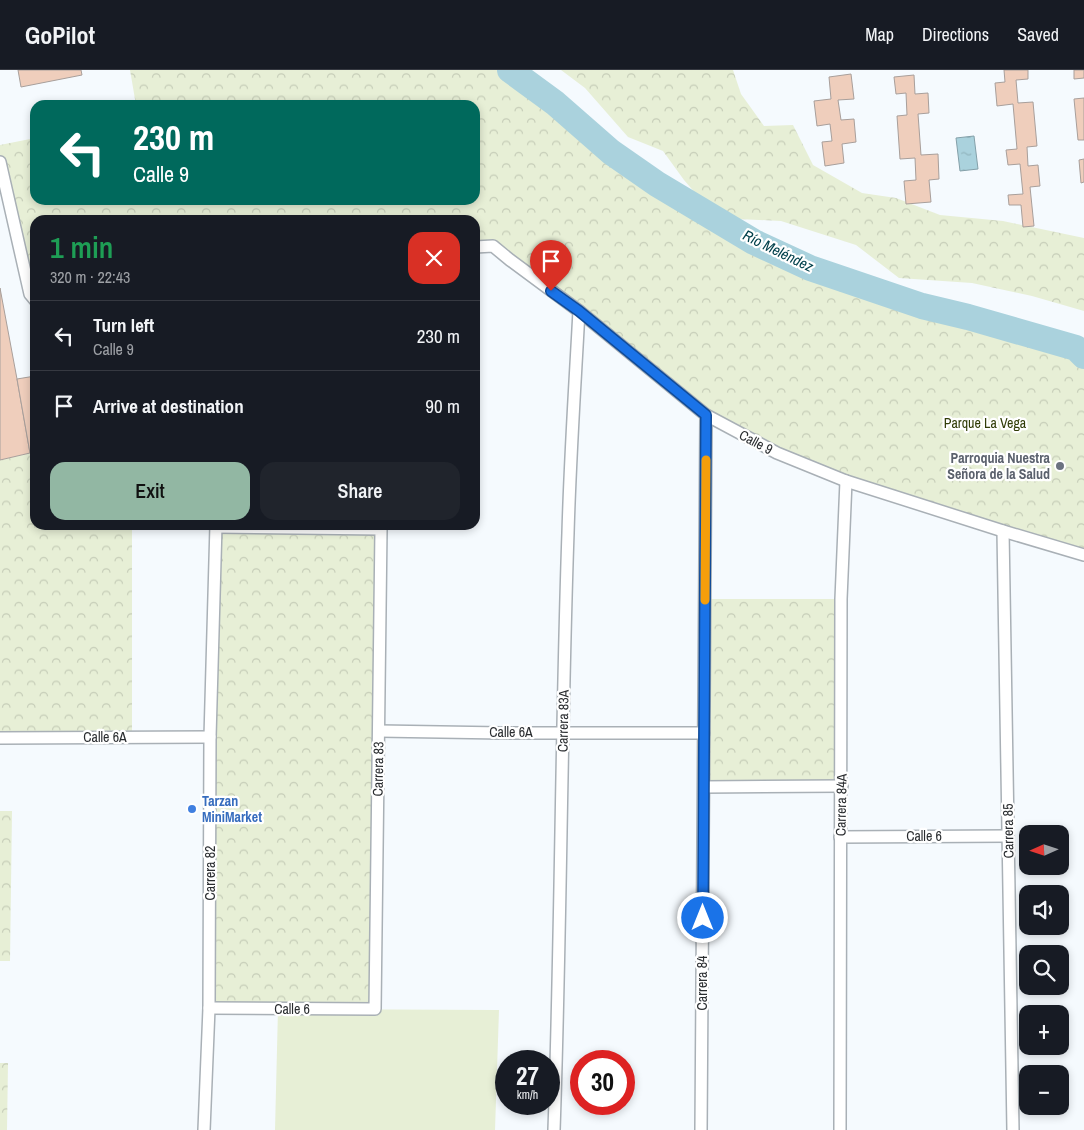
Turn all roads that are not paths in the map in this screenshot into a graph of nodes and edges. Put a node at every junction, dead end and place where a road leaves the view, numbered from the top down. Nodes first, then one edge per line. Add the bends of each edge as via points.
1 (0, 162) edge
2 (480, 247) edge
3 (30, 294) edge
4 (579, 311) junction
5 (706, 415) junction
6 (846, 481) junction
7 (216, 530) edge
8 (380, 530) edge
9 (1003, 531) junction
10 (1084, 555) edge
11 (379, 731) junction
12 (563, 732) junction
13 (704, 733) junction
14 (0, 738) edge
15 (210, 738) junction
16 (704, 786) junction
17 (842, 786) junction
18 (1008, 836) junction
19 (840, 837) junction
20 (209, 1008) junction
21 (376, 1009) joint
22 (204, 1130) edge
23 (554, 1130) edge
24 (701, 1130) edge
25 (840, 1130) edge
26 (1013, 1130) edge

1 - 3 street
2 - 4 street, Calle 9 via 493,246
4 - 5 street, Calle 9
4 - 12 street, Carrera 83A via 568,532
5 - 6 street, Calle 9 via 777,453
5 - 13 street, Carrera 84
6 - 9 street, Calle 9
6 - 17 street, Carrera 84A
7 - 15 street, Carrera 82
8 - 11 street, Carrera 83
9 - 10 street, Calle 9
9 - 18 street, Carrera 85
11 - 12 street, Calle 6A
11 - 21 street, Carrera 83
12 - 13 street, Calle 6A
12 - 23 street, Carrera 83A
13 - 16 street, Carrera 84
14 - 15 street, Calle 6A
15 - 20 street, Carrera 82
16 - 17 street
16 - 24 street, Carrera 84
17 - 19 street, Carrera 84A
18 - 19 street, Calle 6
18 - 26 street, Carrera 85
19 - 25 street, Carrera 84A
20 - 21 street, Calle 6
20 - 22 street, Carrera 82

